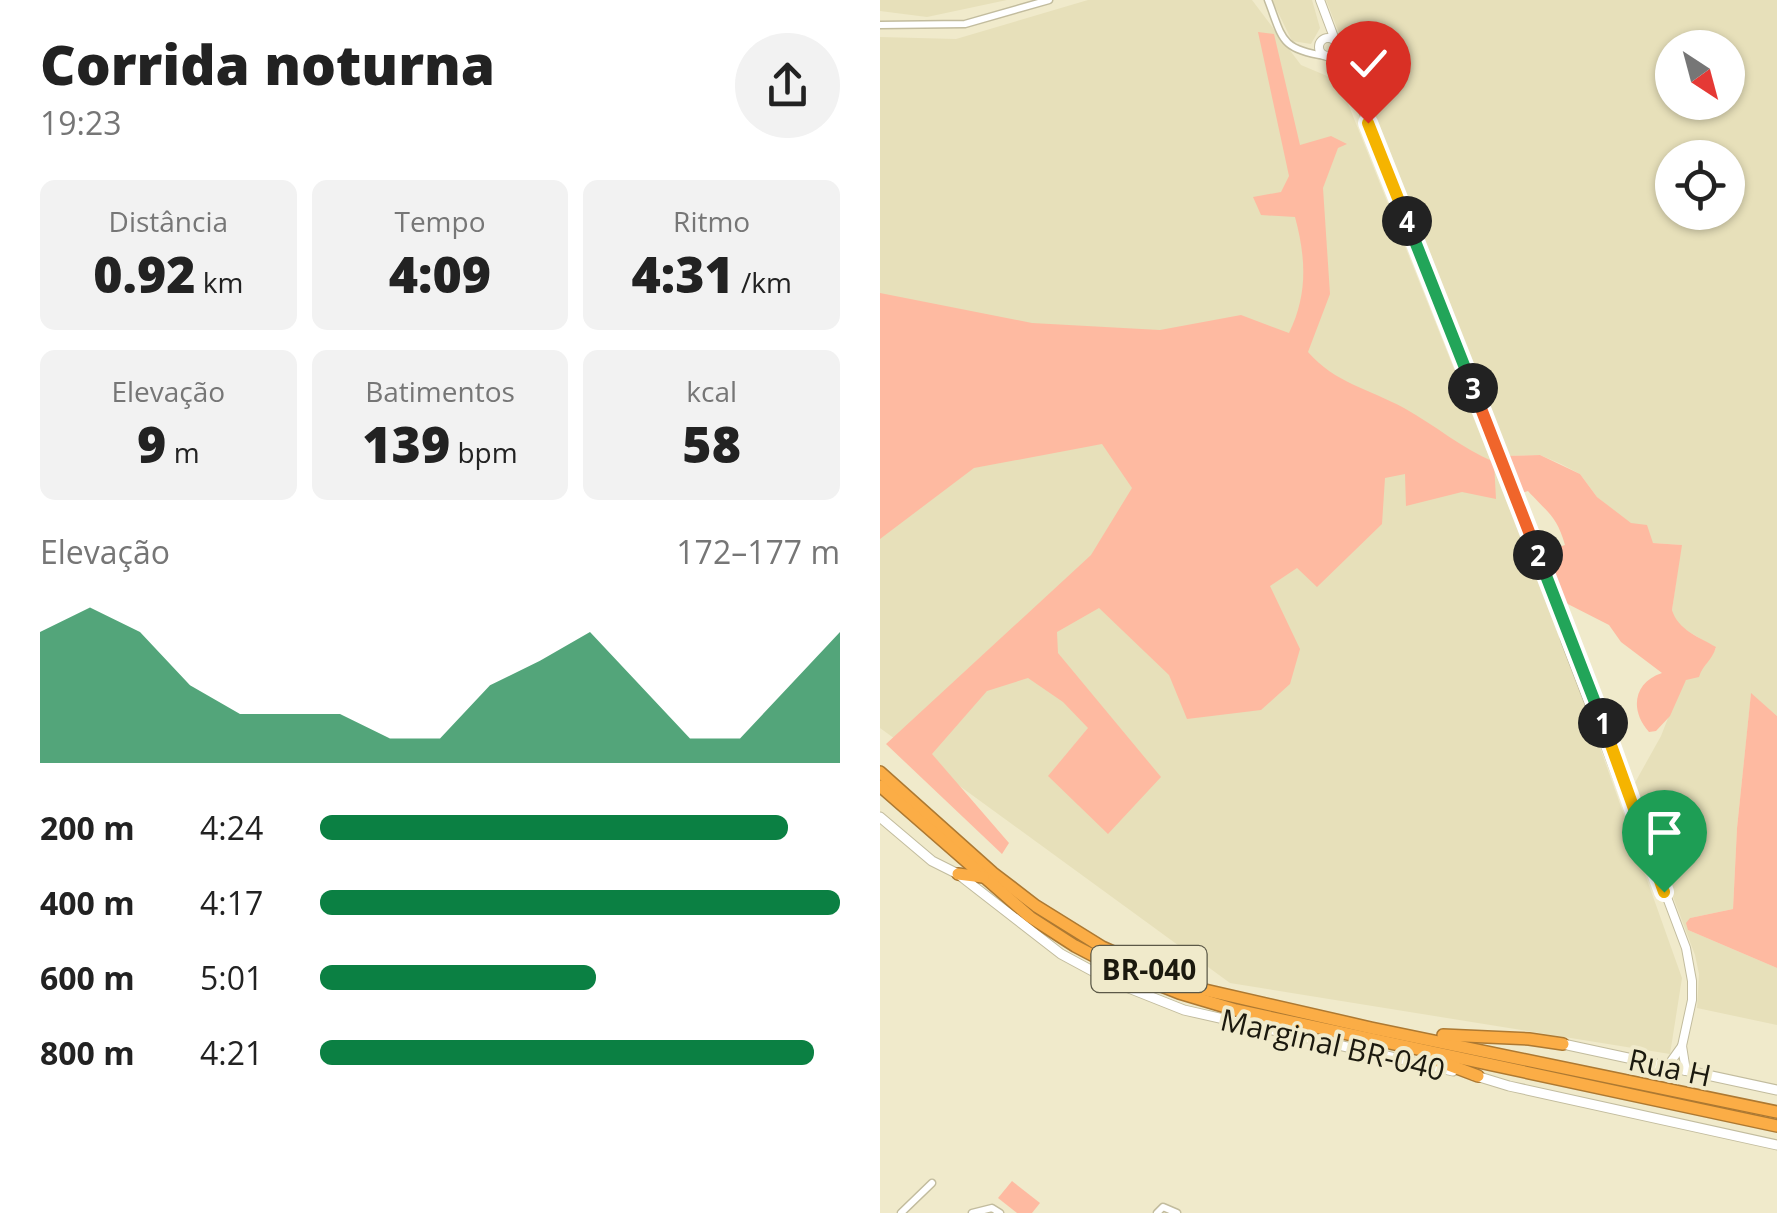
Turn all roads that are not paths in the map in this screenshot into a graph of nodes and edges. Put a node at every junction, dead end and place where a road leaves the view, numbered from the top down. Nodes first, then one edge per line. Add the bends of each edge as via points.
1 (1049, 0) edge
2 (1268, 0) edge
3 (1320, 0) edge
4 (1324, 11) junction
5 (880, 25) edge
6 (1320, 42) junction
7 (1336, 43) junction
8 (1311, 53) junction
9 (1327, 56) junction
10 (1355, 91) junction
11 (880, 772) edge
12 (880, 786) edge
13 (880, 817) edge
14 (958, 874) junction
15 (985, 878) junction
16 (1396, 1039) junction
17 (1563, 1044) joint
18 (1682, 1046) junction
19 (1667, 1067) junction
20 (1686, 1071) junction
21 (1478, 1076) junction
22 (1777, 1090) edge
23 (1777, 1112) edge
24 (1777, 1126) edge
25 (1777, 1144) edge
26 (932, 1183) dead end
27 (901, 1213) edge
28 (972, 1213) edge
29 (1000, 1213) edge
30 (1157, 1213) edge
31 (1178, 1213) edge

1 - 5 street via 965,24
2 - 8 street via 1285,44
3 - 4 street
4 - 6 street
4 - 7 street
6 - 7 street
6 - 8 street
6 - 9 street
7 - 9 street via 1335,54
7 - 10 street
8 - 9 street
9 - 10 street
10 - 18 street via 1512,485 1692,972
11 - 16 highway, BR-040 via 1016,892 1102,947 1205,990
12 - 15 highway, BR-040
13 - 14 main road, Marginal BR-040
14 - 15 highway
14 - 21 main road, Marginal BR-040 via 1061,954 1184,1010
15 - 16 highway, BR-040 via 1030,916 1121,970 1179,994
16 - 17 highway
16 - 21 highway
16 - 23 highway, BR-040
16 - 24 highway, BR-040
17 - 19 main road, Rua H
18 - 19 street
18 - 20 street
19 - 20 main road, Rua H
20 - 22 main road, Rua H
21 - 25 main road, Marginal BR-040
26 - 27 street
28 - 29 street
30 - 31 street via 1162,1207

